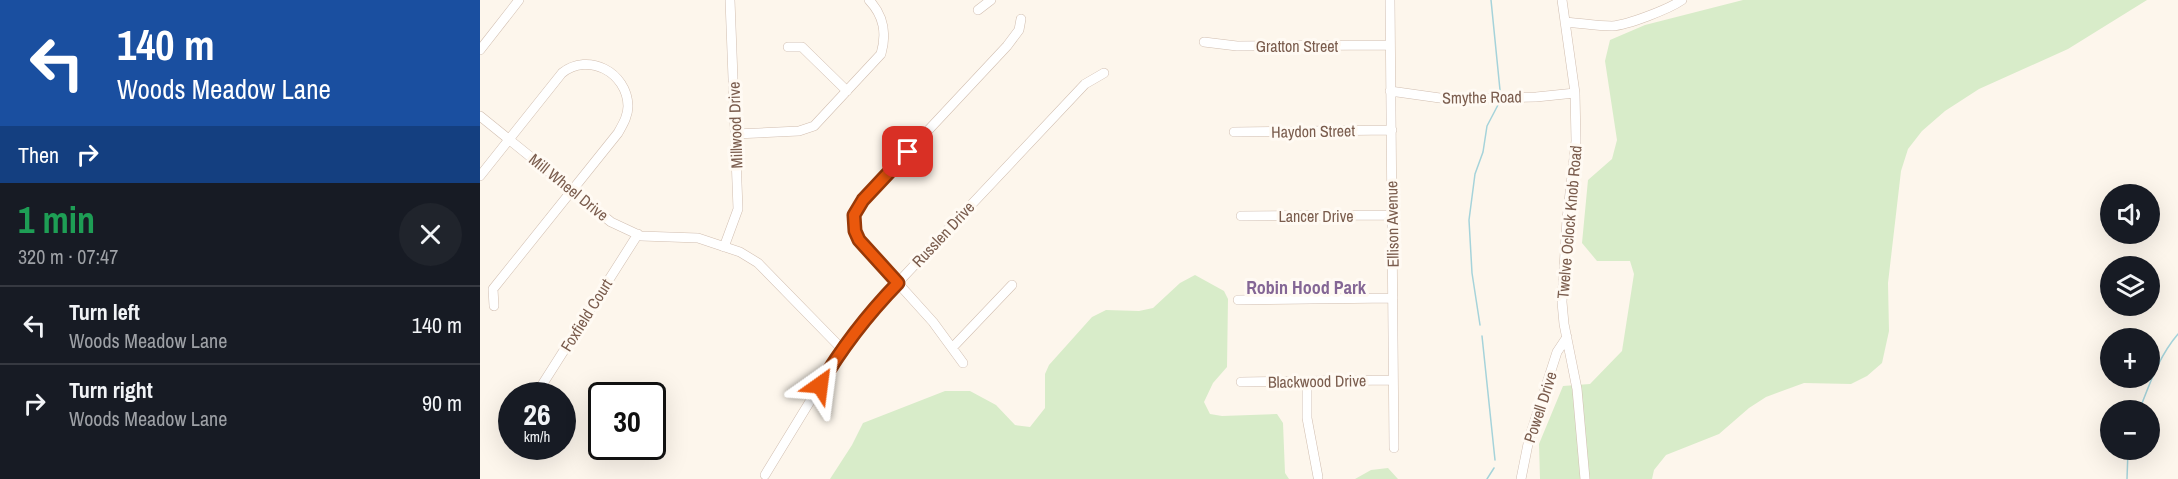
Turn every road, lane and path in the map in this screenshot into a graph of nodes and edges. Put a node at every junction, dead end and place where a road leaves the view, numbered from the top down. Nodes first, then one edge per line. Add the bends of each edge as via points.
1 (519, 0) edge
2 (730, 0) edge
3 (869, 0) edge
4 (991, 0) edge
5 (1390, 0) edge
6 (1562, 0) edge
7 (1682, 0) edge
8 (978, 10) dead end
9 (1021, 19) dead end
10 (1565, 22) junction
11 (1204, 42) dead end
12 (1390, 45) junction
13 (788, 47) dead end
14 (480, 50) edge
15 (1104, 73) dead end
16 (847, 91) junction
17 (1390, 91) junction
18 (1575, 93) junction
19 (480, 116) edge
20 (1392, 130) junction
21 (1234, 132) dead end
22 (735, 134) junction
23 (509, 139) junction
24 (480, 176) edge
25 (571, 189) junction
26 (1391, 215) junction
27 (1241, 216) dead end
28 (638, 234) junction
29 (724, 247) junction
30 (898, 283) junction
31 (1012, 285) dead end
32 (1393, 298) junction
33 (1238, 300) dead end
34 (494, 306) dead end
35 (1567, 337) junction
36 (952, 348) junction
37 (842, 349) junction
38 (963, 363) dead end
39 (1393, 380) junction
40 (544, 382) edge
41 (1240, 382) dead end
42 (1307, 382) junction
43 (1394, 448) dead end
44 (765, 475) dead end
45 (1318, 477) dead end
46 (1521, 479) edge
47 (1585, 479) edge

1 - 14 street
2 - 22 street, Millwood Drive
3 - 16 street via 878,10 885,39 881,54
4 - 8 street
5 - 12 street, Ellison Avenue
6 - 10 street, Twelve Oclock Knob Road
7 - 10 street via 1621,24
9 - 30 street via 1019,30 1007,46 856,209 854,223 859,240
10 - 18 street, Twelve Oclock Knob Road
11 - 12 street, Gratton Street via 1237,46
12 - 17 street, Ellison Avenue
13 - 16 street via 802,47
15 - 30 street, Russlen Drive via 1084,84
16 - 22 street via 814,126 800,132
17 - 18 street, Smythe Road via 1447,99
17 - 20 street, Ellison Avenue
18 - 35 street, Twelve Oclock Knob Road via 1576,141 1562,302
19 - 23 street, Mill Wheel Drive
20 - 21 street, Haydon Street
20 - 26 street, Ellison Avenue
22 - 29 street, Millwood Drive via 738,209
23 - 24 street
23 - 25 street, Mill Wheel Drive
23 - 25 street via 571,66 584,63 608,70 618,79 624,93 628,105 626,119
25 - 28 street, Mill Wheel Drive via 611,222
25 - 34 street via 493,289
26 - 27 street, Lancer Drive
26 - 32 street, Ellison Avenue
28 - 29 street, Mill Wheel Drive via 698,238
28 - 40 street, Foxfield Court
29 - 37 street, Mill Wheel Drive via 758,263
30 - 36 street
30 - 37 street, Russlen Drive
31 - 36 street
32 - 33 street
32 - 39 street, Ellison Avenue
35 - 46 street, Powell Drive via 1557,352 1529,438
35 - 47 street, Twelve Oclock Knob Road via 1577,389
36 - 38 street
37 - 44 street, Russlen Drive
39 - 42 street, Blackwood Drive
39 - 43 street, Ellison Avenue
41 - 42 street, Blackwood Drive
42 - 45 street via 1307,418

